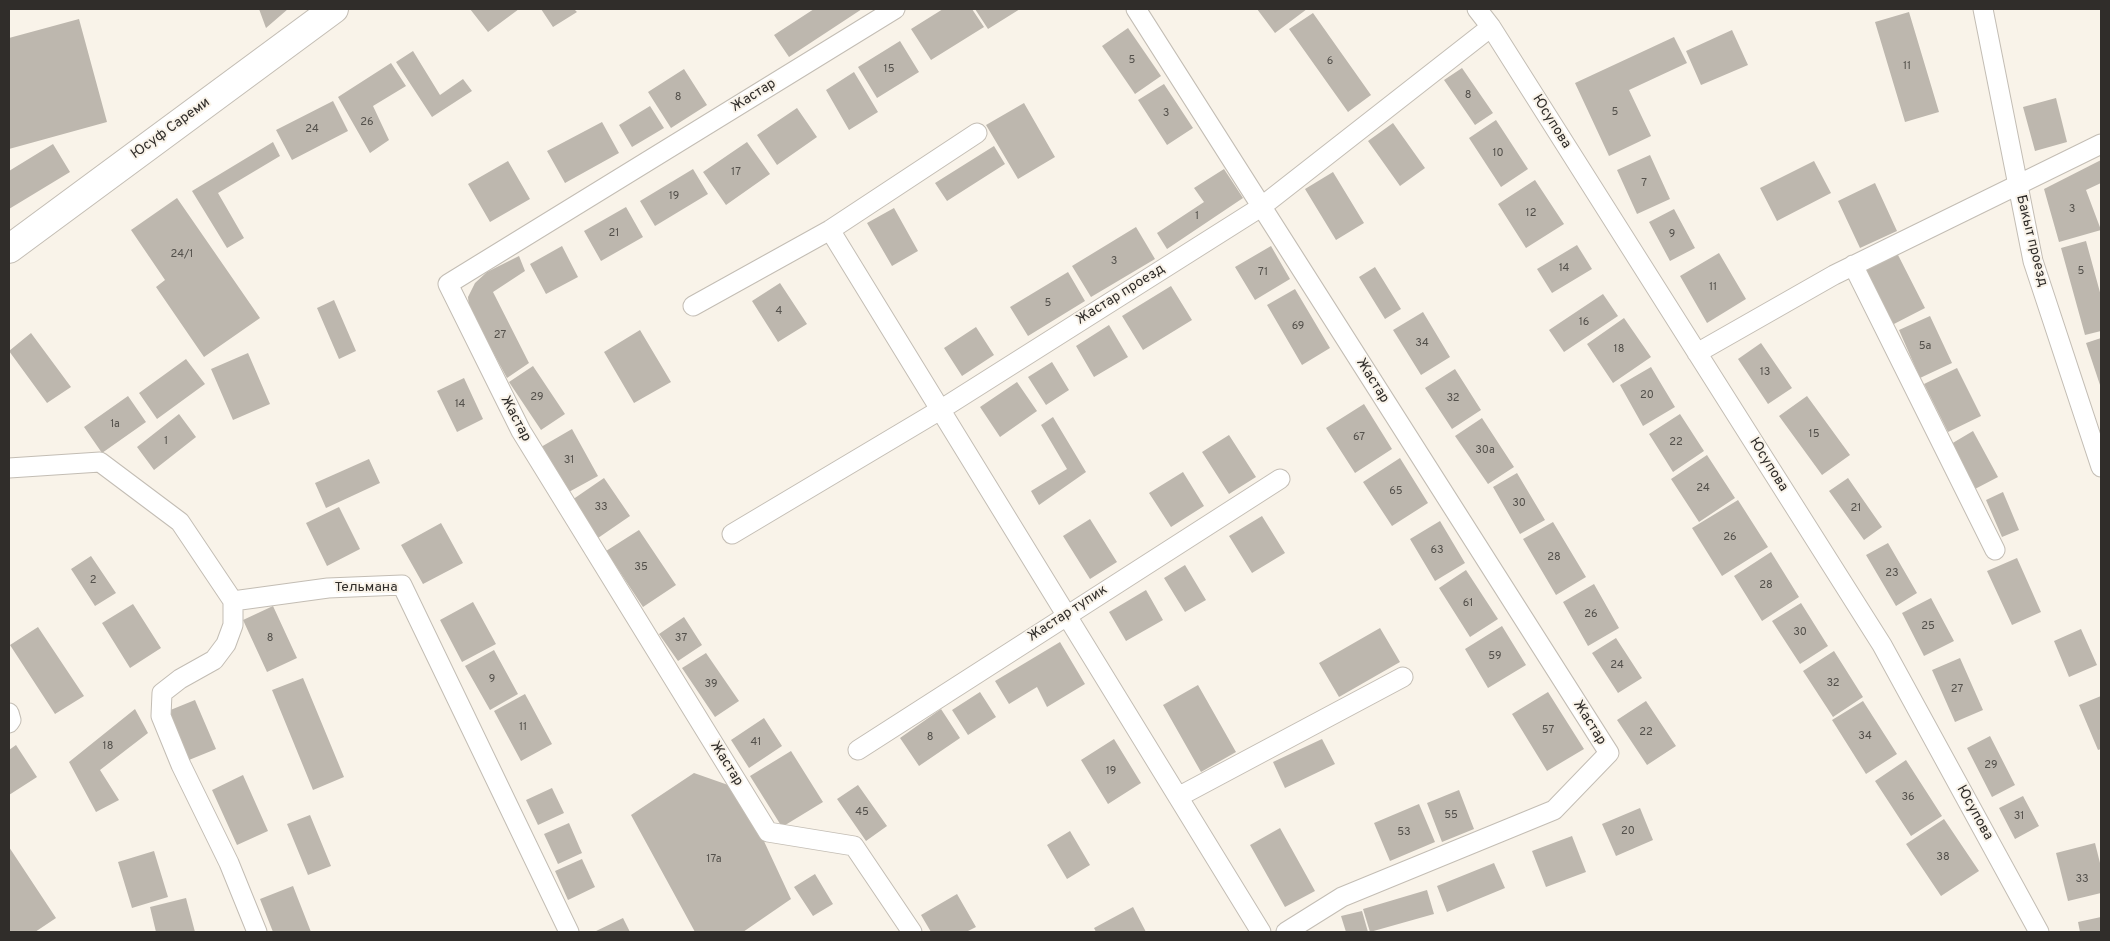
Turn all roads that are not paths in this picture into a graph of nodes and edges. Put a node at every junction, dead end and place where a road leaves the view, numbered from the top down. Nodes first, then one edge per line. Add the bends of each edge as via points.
1 (334, 9) edge
2 (895, 9) edge
3 (1136, 9) edge
4 (1477, 9) edge
5 (1983, 9) edge
6 (1491, 27) junction
7 (977, 134) dead end
8 (2101, 144) edge
9 (2017, 187) junction
10 (1262, 207) junction
11 (830, 230) junction
12 (9, 249) edge
13 (1853, 266) junction
14 (693, 306) dead end
15 (1697, 353) junction
16 (940, 410) junction
17 (2101, 467) edge
18 (9, 468) edge
19 (1280, 479) dead end
20 (732, 534) dead end
21 (1995, 550) dead end
22 (232, 601) junction
23 (1066, 615) junction
24 (1403, 678) dead end
25 (9, 713) edge
26 (9, 723) edge
27 (858, 750) dead end
28 (1178, 797) junction
29 (257, 932) edge
30 (569, 932) edge
31 (912, 932) edge
32 (1261, 932) edge
33 (1286, 932) edge
34 (2039, 932) edge

1 - 12 main road, Юсуф Сареми
2 - 31 street, Жастар via 448,284 521,431 768,832 854,846
3 - 10 street, Жастар
4 - 6 street, Юсупова
5 - 9 street, Бакыт проезд
6 - 10 street, Жастар проезд
6 - 15 street, Юсупова
7 - 11 street
8 - 9 street
9 - 13 street
9 - 17 street, Бакыт проезд via 2033,262
10 - 16 street, Жастар проезд
10 - 33 street, Жастар via 1608,754 1554,810 1342,897
11 - 14 street
11 - 16 street
13 - 15 street
13 - 21 street
15 - 34 street, Юсупова via 1882,645
16 - 20 street, Жастар проезд
16 - 23 street
18 - 22 street via 100,462 180,522
19 - 23 street, Жастар тупик
22 - 29 street via 233,624 226,644 214,660 162,693 161,716
22 - 30 street, Тельмана via 328,588 402,585
23 - 27 street, Жастар тупик
23 - 28 street
24 - 28 street
25 - 26 street
28 - 32 street

